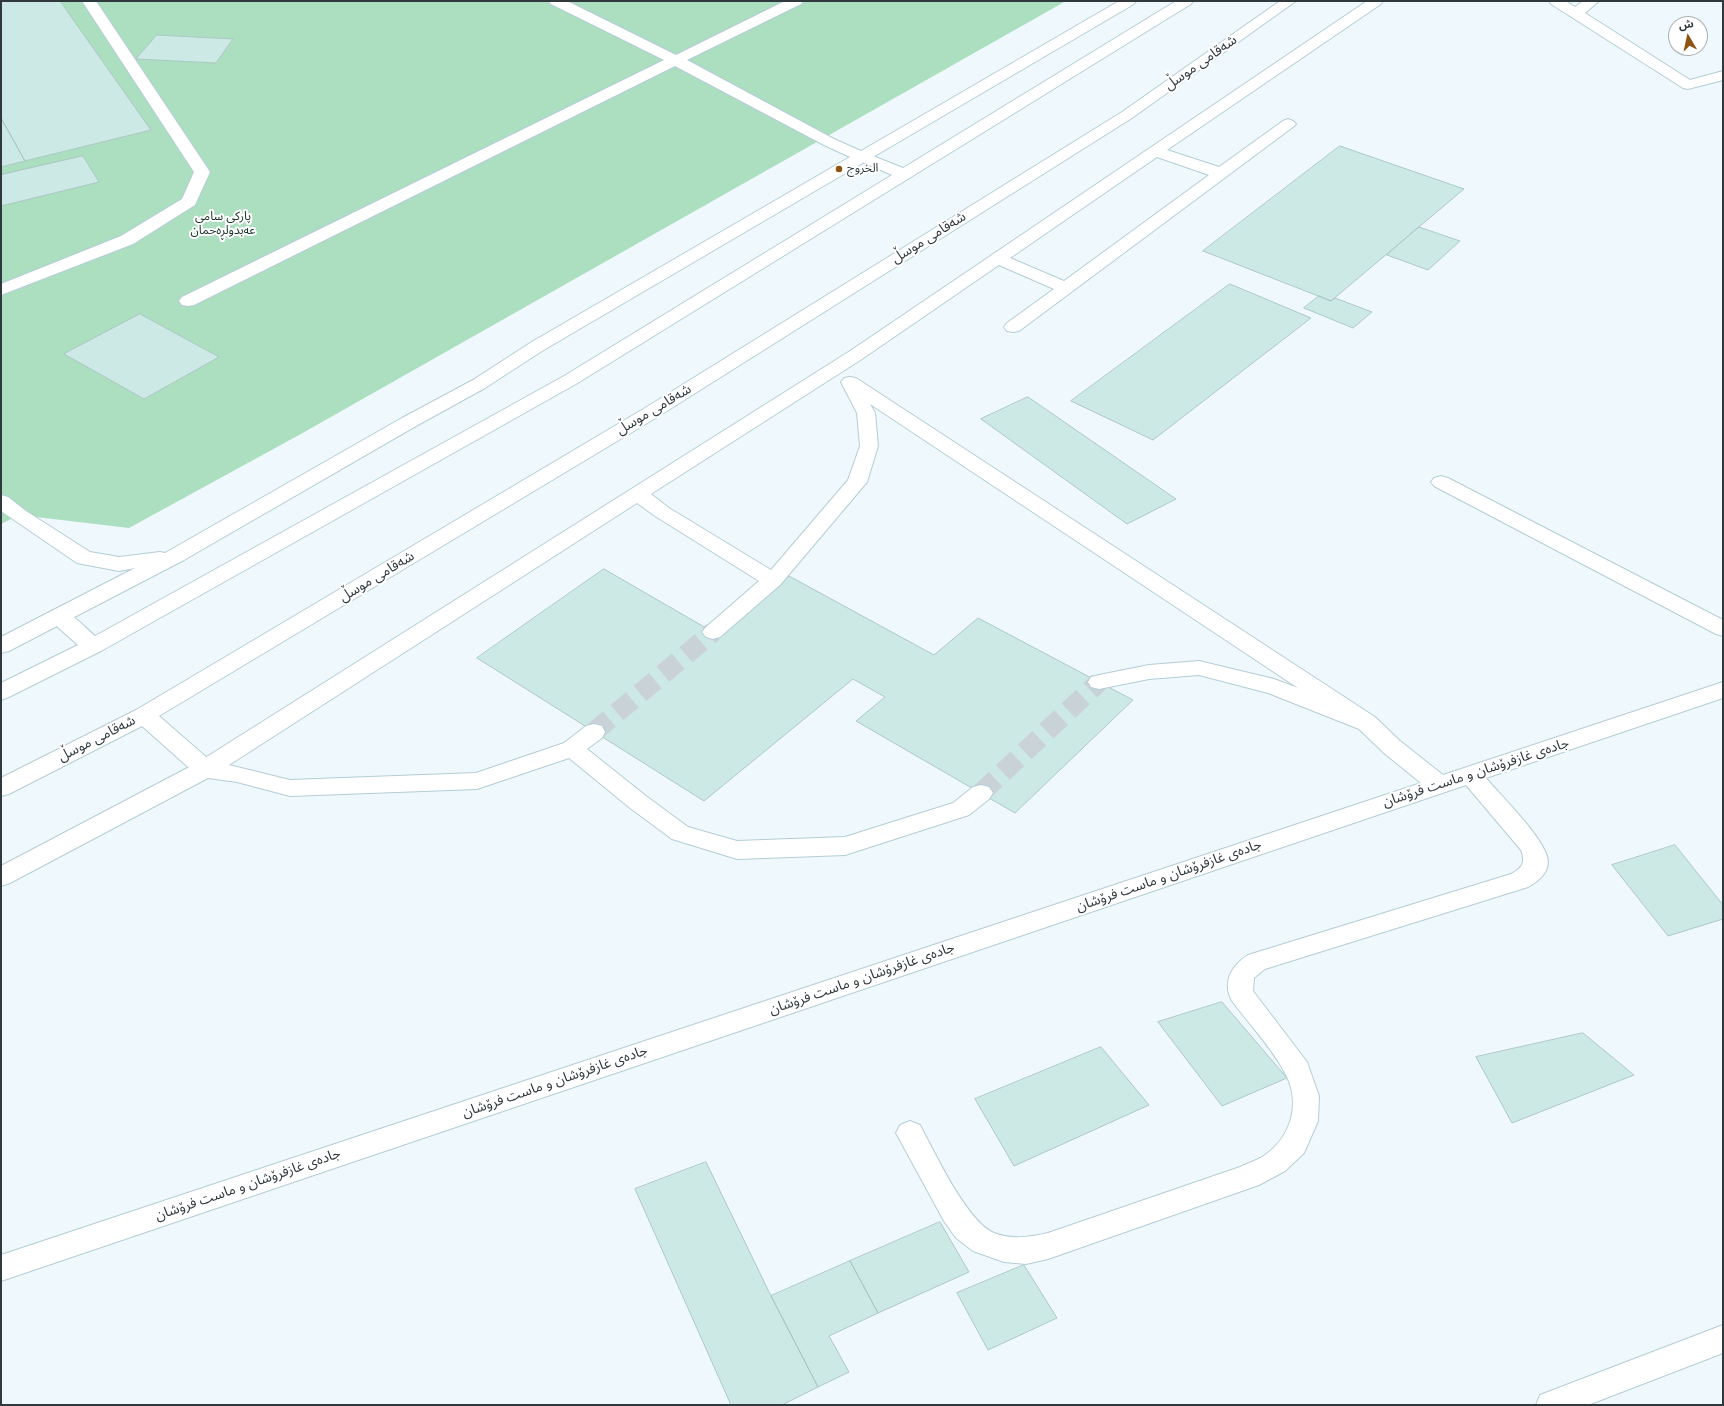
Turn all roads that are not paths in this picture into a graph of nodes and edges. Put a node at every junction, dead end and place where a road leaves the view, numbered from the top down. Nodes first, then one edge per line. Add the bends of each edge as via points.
1 (90, 1) edge
2 (556, 1) edge
3 (796, 1) edge
4 (1129, 1) edge
5 (1186, 1) edge
6 (1289, 1) edge
7 (1376, 1) edge
8 (1556, 1) edge
9 (1592, 1) edge
10 (1576, 13) junction
11 (675, 60) junction
12 (1723, 75) edge
13 (1288, 124) dead end
14 (1155, 151) junction
15 (863, 156) junction
16 (904, 174) junction
17 (1220, 174) junction
18 (998, 259) junction
19 (1066, 288) junction
20 (1, 290) edge
21 (188, 301) dead end
22 (1013, 327) dead end
23 (856, 355) junction
24 (850, 382) junction
25 (1441, 482) dead end
26 (637, 493) junction
27 (1, 501) edge
28 (177, 555) junction
29 (772, 580) junction
30 (59, 618) junction
31 (1723, 629) edge
32 (713, 632) tunnel mouth
33 (1, 646) edge
34 (94, 646) junction
35 (1099, 682) tunnel mouth
36 (1723, 690) edge
37 (1, 692) edge
38 (144, 715) junction
39 (1367, 723) junction
40 (594, 732) tunnel mouth
41 (572, 749) junction
42 (205, 769) junction
43 (1470, 775) junction
44 (1439, 785) junction
45 (1, 788) edge
46 (981, 793) tunnel mouth
47 (1, 877) edge
48 (910, 1133) dead end
49 (1, 1268) edge
50 (1723, 1340) edge
51 (1551, 1405) edge

1 - 20 main road via 202,172 189,202 127,240
2 - 11 main road
3 - 11 main road
4 - 15 main road
5 - 16 main road
6 - 38 main road, شەقامی موسڵ via 1127,115 659,408
7 - 14 main road
8 - 10 main road
9 - 10 main road
10 - 12 main road via 1688,85
11 - 15 main road via 829,142
11 - 21 main road
13 - 17 main road
14 - 17 main road
14 - 18 main road
15 - 16 main road
15 - 28 main road via 536,347 478,384
16 - 34 main road via 570,380
17 - 19 main road
18 - 19 main road
18 - 23 main road
19 - 22 main road
23 - 24 main road
23 - 26 main road
24 - 29 main road via 866,413 869,446 857,482
24 - 39 main road
25 - 31 main road
26 - 29 main road via 662,512
26 - 42 main road
27 - 28 main road via 84,558 119,564
28 - 30 main road
29 - 32 main road
30 - 33 main road
30 - 34 main road
34 - 37 main road
35 - 39 main road via 1149,672 1199,668 1274,687
36 - 43 main road, جاده‌ی غازفرۆشان و ماست فرۆشان
38 - 42 main road
38 - 45 main road, شەقامی موسڵ
39 - 44 main road
40 - 41 main road
41 - 42 main road via 477,781 290,788 237,774
41 - 46 main road via 680,833 737,850 845,846 961,809
42 - 47 main road
43 - 44 main road, جاده‌ی غازفرۆشان و ماست فرۆشان
43 - 48 main road via 1530,845 1536,855 1536,866 1530,875 1519,881 1257,962 1242,975 1239,984 1241,994 1298,1070 1306,1096 1305,1121 1294,1145 1275,1163 1249,1176 1048,1246 1026,1251 1004,1250 983,1242 966,1229
44 - 49 main road, جاده‌ی غازفرۆشان و ماست فرۆشان
50 - 51 main road

